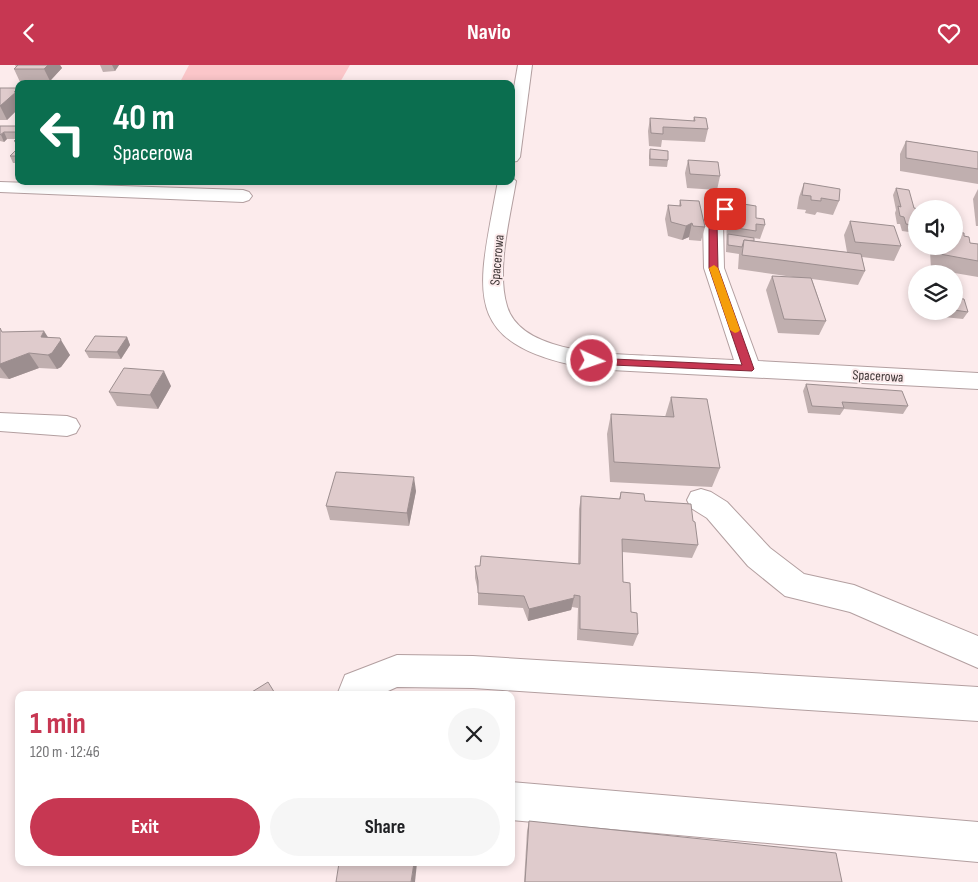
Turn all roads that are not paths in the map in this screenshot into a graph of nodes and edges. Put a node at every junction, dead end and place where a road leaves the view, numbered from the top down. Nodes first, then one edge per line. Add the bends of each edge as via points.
1 (525, 65) edge
2 (515, 131) edge
3 (506, 185) edge
4 (0, 187) edge
5 (243, 196) dead end
6 (725, 209) dead end
7 (749, 369) junction
8 (978, 381) edge
9 (0, 422) edge
10 (67, 426) dead end
11 (701, 500) dead end
12 (978, 652) edge
13 (356, 691) edge
14 (978, 704) edge
15 (515, 801) edge
16 (978, 842) edge

1 - 2 street
3 - 7 street, Spacerowa via 493,268 494,298 500,319 518,336 563,357
4 - 5 street
6 - 7 street via 713,222 714,268
7 - 8 street, Spacerowa
9 - 10 street
11 - 12 street via 717,510 759,557 796,586 854,599
13 - 14 street via 358,687 397,671 474,672
15 - 16 street

